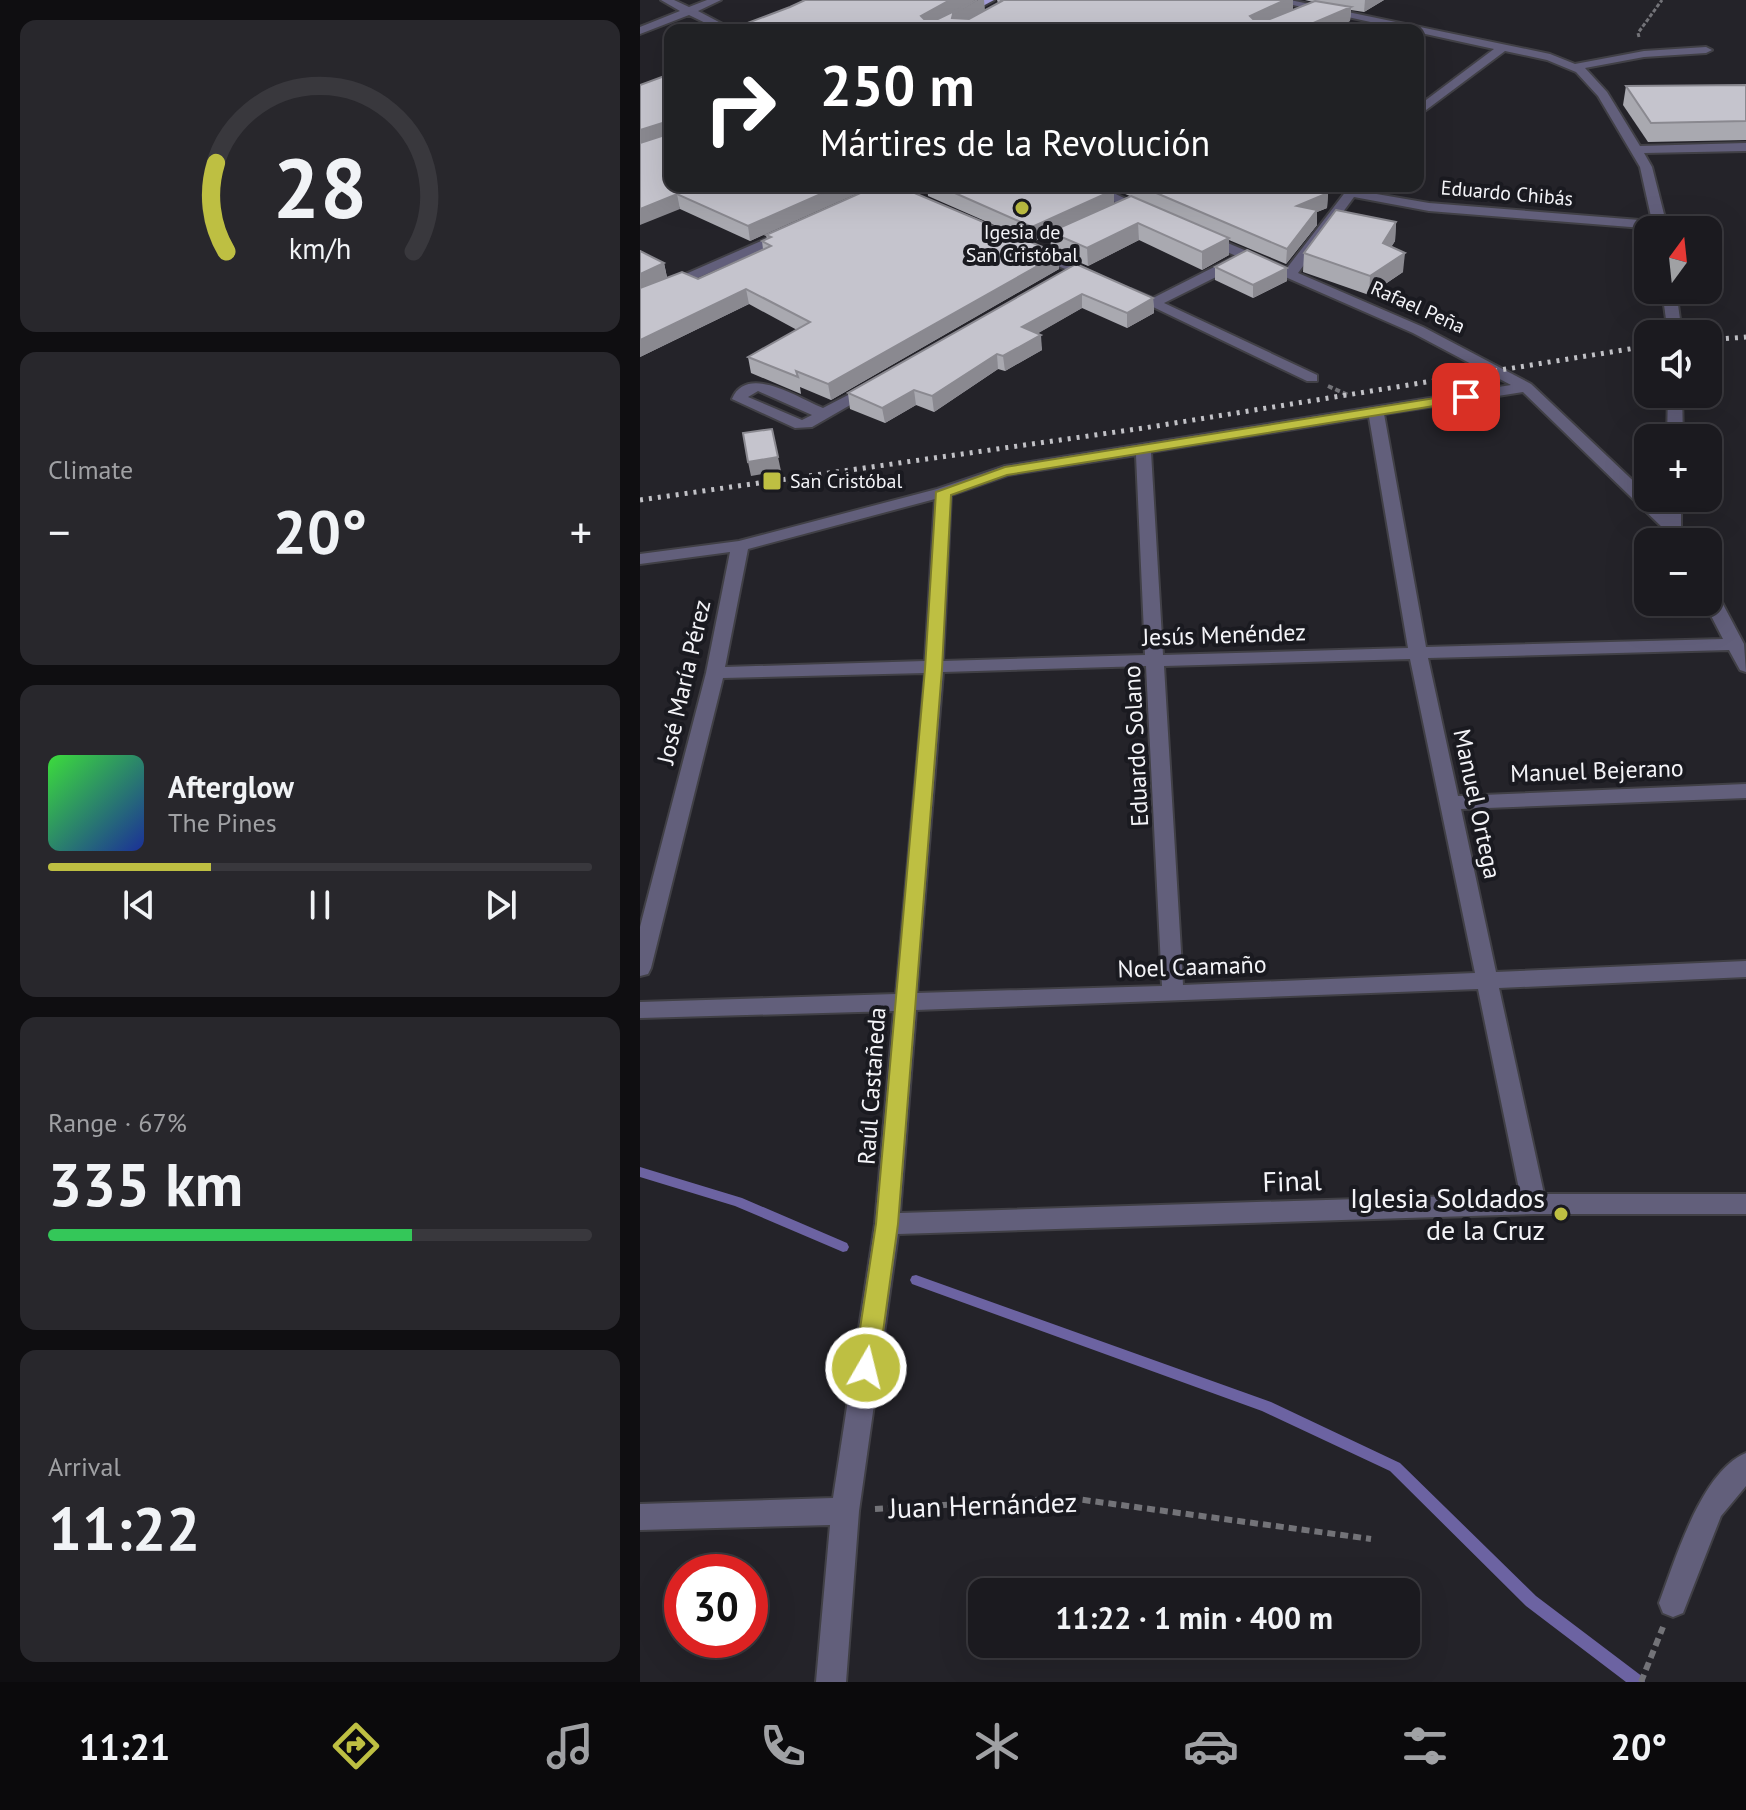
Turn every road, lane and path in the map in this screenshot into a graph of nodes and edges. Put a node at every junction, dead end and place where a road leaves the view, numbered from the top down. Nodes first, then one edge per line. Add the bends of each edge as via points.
1 (666, 0) edge
2 (716, 0) edge
3 (1275, 0) edge
4 (1327, 0) edge
5 (1662, 0) edge
6 (987, 1) edge
7 (1314, 8) junction
8 (691, 12) junction
9 (996, 12) edge
10 (1286, 19) edge
11 (716, 24) edge
12 (942, 24) edge
13 (1392, 24) edge
14 (640, 31) edge
15 (1424, 31) edge
16 (1503, 47) junction
17 (1706, 50) dead end
18 (1644, 54) junction
19 (1574, 67) junction
20 (1424, 107) edge
21 (1746, 147) edge
22 (1635, 150) junction
23 (1097, 192) edge
24 (1351, 192) edge
25 (1366, 192) edge
26 (1658, 216) edge
27 (1160, 218) edge
28 (807, 224) edge
29 (1634, 226) edge
30 (1189, 230) edge
31 (1019, 244) edge
32 (1247, 255) junction
33 (1290, 274) junction
34 (640, 299) edge
35 (1154, 303) junction
36 (891, 376) edge
37 (1312, 378) dead end
38 (1526, 387) junction
39 (1376, 413) junction
40 (824, 414) dead end
41 (1143, 448) junction
42 (943, 492) junction
43 (1670, 528) edge
44 (740, 546) junction
45 (640, 559) edge
46 (1722, 613) edge
47 (1739, 638) edge
48 (1418, 653) junction
49 (1155, 661) junction
50 (1746, 666) edge
51 (934, 669) junction
52 (715, 673) junction
53 (1746, 791) edge
54 (1450, 803) junction
55 (640, 968) edge
56 (1746, 969) edge
57 (1488, 980) junction
58 (1173, 994) junction
59 (904, 1004) junction
60 (640, 1010) edge
61 (1534, 1204) junction
62 (1746, 1204) edge
63 (887, 1224) junction
64 (1746, 1466) edge
65 (845, 1511) junction
66 (640, 1517) edge
67 (1371, 1539) dead end
68 (1673, 1603) joint
69 (831, 1682) edge
70 (1641, 1682) edge

1 - 8 street
2 - 8 street
3 - 7 street
4 - 7 street
5 - 18 path via 1638,33
6 - 9 street
6 - 12 main road
7 - 10 street
7 - 13 street
8 - 11 street
8 - 14 street
15 - 16 street
16 - 19 street
16 - 20 street
17 - 18 street
18 - 19 street
19 - 22 street via 1603,94
21 - 22 street
22 - 26 street via 1646,167
23 - 27 street via 1124,209
24 - 33 street
25 - 29 street, Eduardo Chibás via 1429,207
28 - 34 street
30 - 32 street, Rafael Peña
31 - 35 street via 1040,247 1071,273
32 - 33 street, Rafael Peña
32 - 35 street
33 - 38 street, Rafael Peña via 1418,330
35 - 37 street
36 - 40 street
38 - 39 street
38 - 43 street, Rafael Peña
39 - 41 street
39 - 48 street, Manuel Ortega
41 - 42 street via 1005,471
41 - 49 street, Eduardo Solano
42 - 44 street
42 - 51 street, Raúl Castañeda
44 - 45 street
44 - 52 street, José María Pérez
46 - 47 street
47 - 48 street, Jesús Menéndez
47 - 50 street
48 - 49 street, Jesús Menéndez
48 - 54 street, Manuel Ortega
49 - 51 street, Jesús Menéndez
49 - 58 street, Eduardo Solano
51 - 52 street, Jesús Menéndez
51 - 59 street, Raúl Castañeda
52 - 55 street, José María Pérez
53 - 54 street, Manuel Bejerano
54 - 57 street, Manuel Ortega
56 - 57 street, Noel Caamaño
57 - 58 street, Noel Caamaño
57 - 61 street, Manuel Ortega
58 - 59 street, Noel Caamaño
59 - 60 street, Noel Caamaño
59 - 63 street, Raúl Castañeda
61 - 62 street, Final
61 - 63 street, Final
63 - 65 street, Raúl Castañeda
64 - 68 street via 1710,1508
65 - 66 street
65 - 67 path, Juan Hernández via 1069,1498
65 - 69 street, Raúl Castañeda
68 - 70 path

